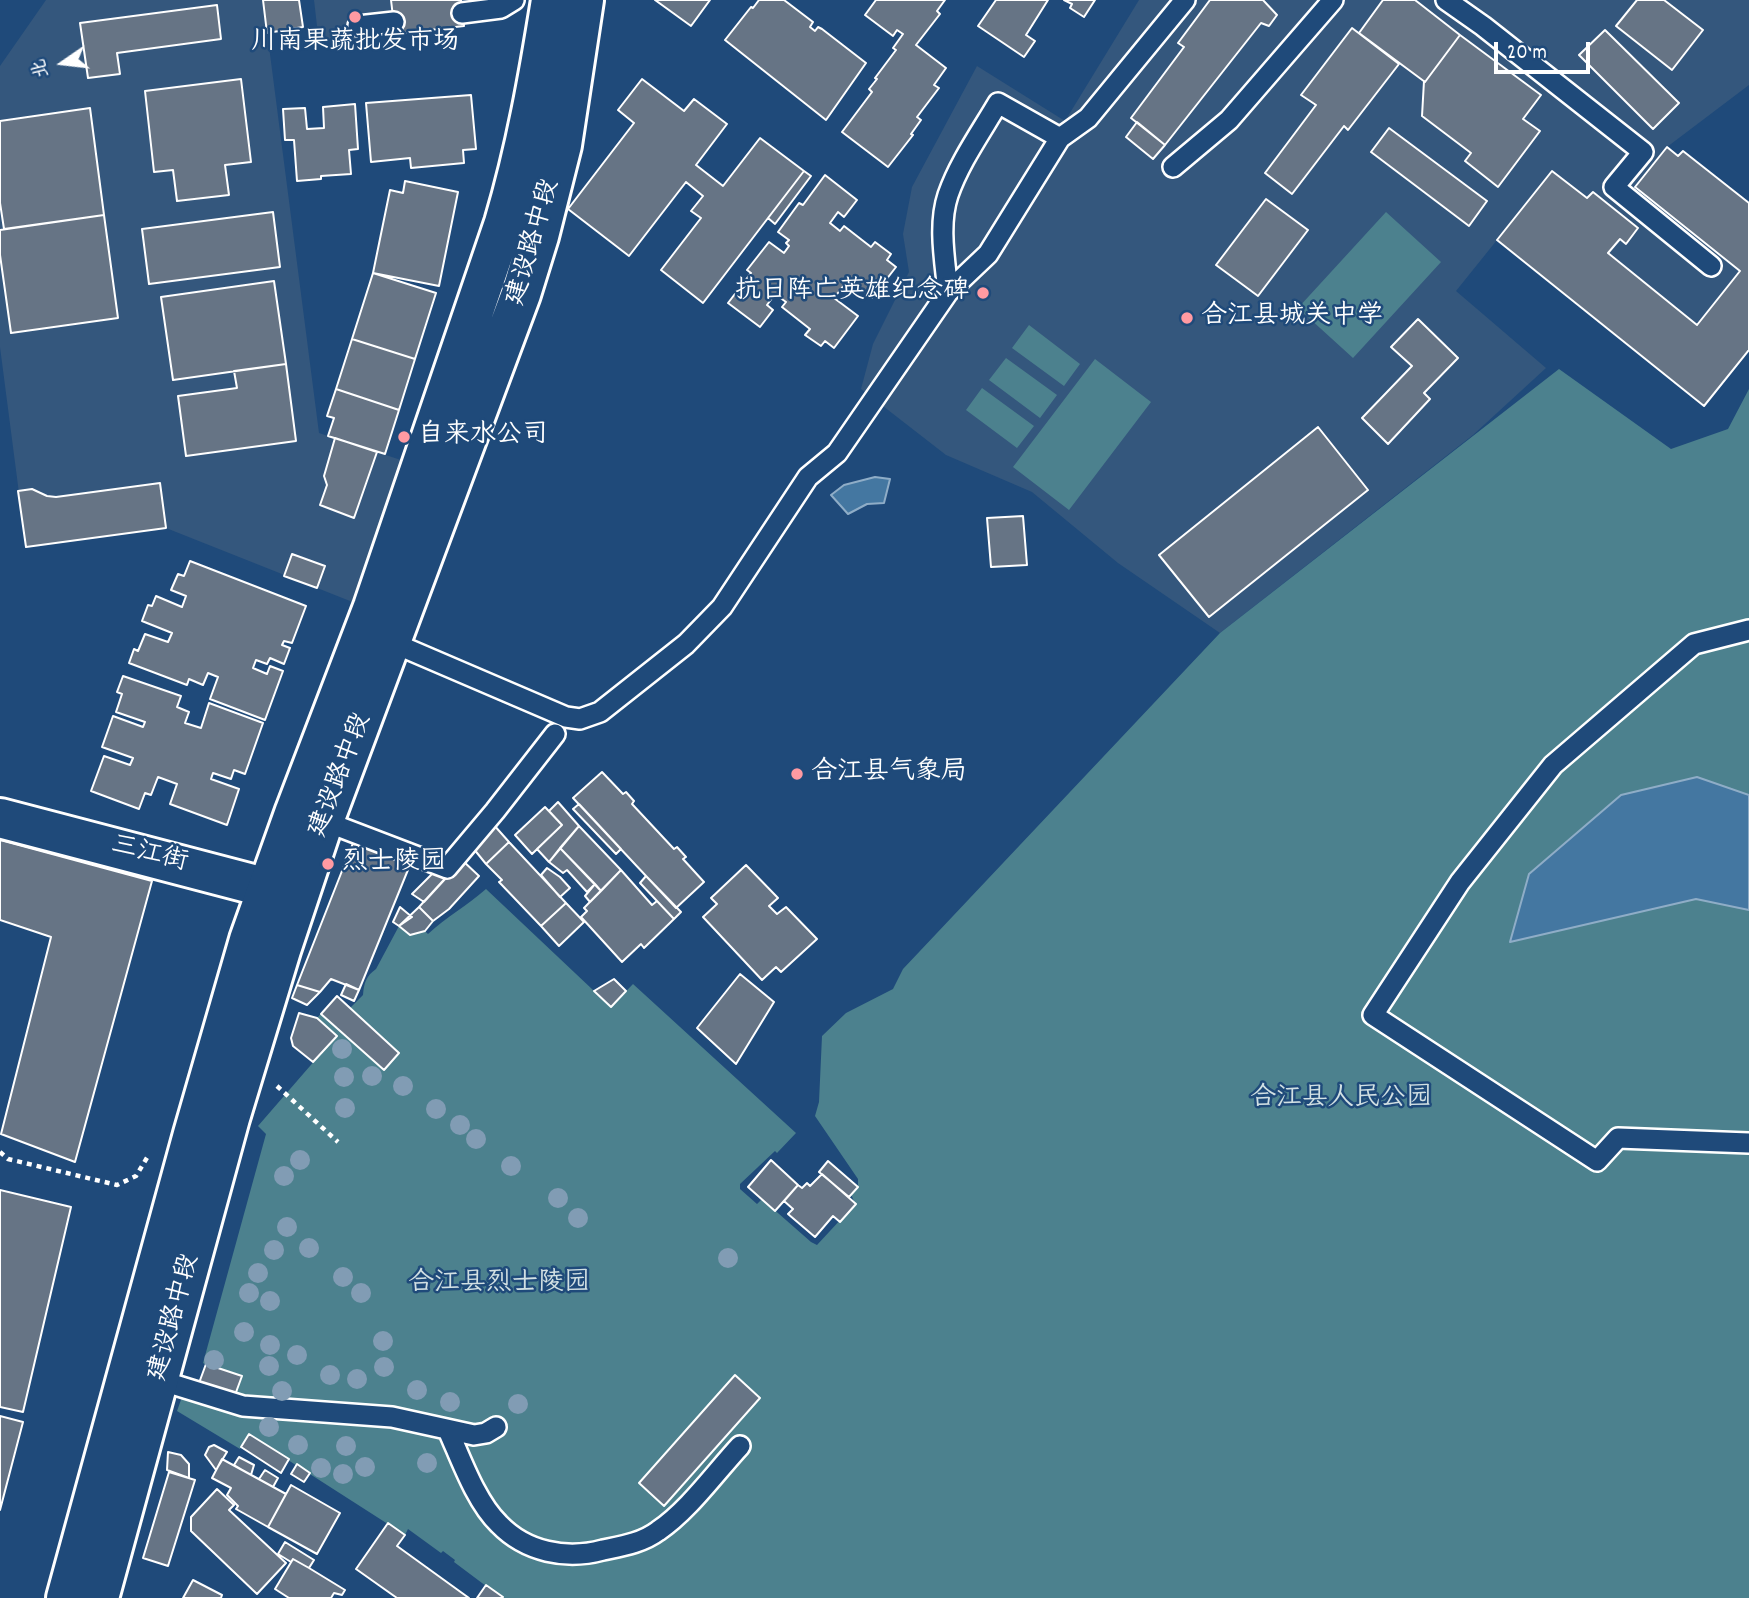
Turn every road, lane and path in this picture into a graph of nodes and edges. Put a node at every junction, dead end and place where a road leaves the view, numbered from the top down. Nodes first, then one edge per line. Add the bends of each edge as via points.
1 (514, 0) edge
2 (551, 0) edge
3 (584, 0) edge
4 (1185, 0) edge
5 (1333, 0) edge
6 (1446, 0) edge
7 (462, 13) dead end
8 (394, 22) dead end
9 (358, 26) dead end
10 (1060, 138) junction
11 (1173, 167) dead end
12 (1711, 266) dead end
13 (948, 292) junction
14 (1749, 630) edge
15 (378, 637) junction
16 (555, 734) dead end
17 (0, 818) edge
18 (324, 821) junction
19 (283, 892) junction
20 (286, 1094) dead end
21 (193, 1134) junction
22 (338, 1142) dead end
23 (1749, 1143) edge
24 (0, 1152) edge
25 (159, 1380) junction
26 (496, 1427) dead end
27 (448, 1430) junction
28 (740, 1446) dead end
29 (66, 1598) edge
30 (99, 1598) edge

1 - 7 lane via 501,8
2 - 15 main road, 建设路中段 via 508,212
3 - 15 main road, 建设路中段 via 562,145 521,295
4 - 10 lane via 1088,118
5 - 11 lane via 1229,120
6 - 12 lane via 1643,152 1614,187
8 - 9 lane
10 - 13 lane via 988,254
10 - 13 lane via 998,103 948,195 943,242
13 - 15 lane via 837,453 808,477 722,607 686,644 600,712 580,719 566,717
14 - 23 lane via 1694,644 1553,765 1460,882 1373,1015 1597,1161 1618,1138
15 - 18 main road, 建设路中段
15 - 19 main road, 建设路中段
16 - 18 lane via 447,868
17 - 19 main road, 三江街
18 - 19 main road, 建设路中段
19 - 21 main road, 建设路中段 via 249,940
19 - 25 main road, 建设路中段 via 230,1118
20 - 22 path
21 - 24 path via 168,1136 152,1149 136,1175 117,1185 8,1159
21 - 29 main road, 建设路中段
25 - 27 lane via 243,1406 369,1414
25 - 30 main road, 建设路中段
26 - 27 lane via 474,1435
27 - 28 lane via 471,1483 498,1524 524,1543 573,1555 639,1541 657,1532

